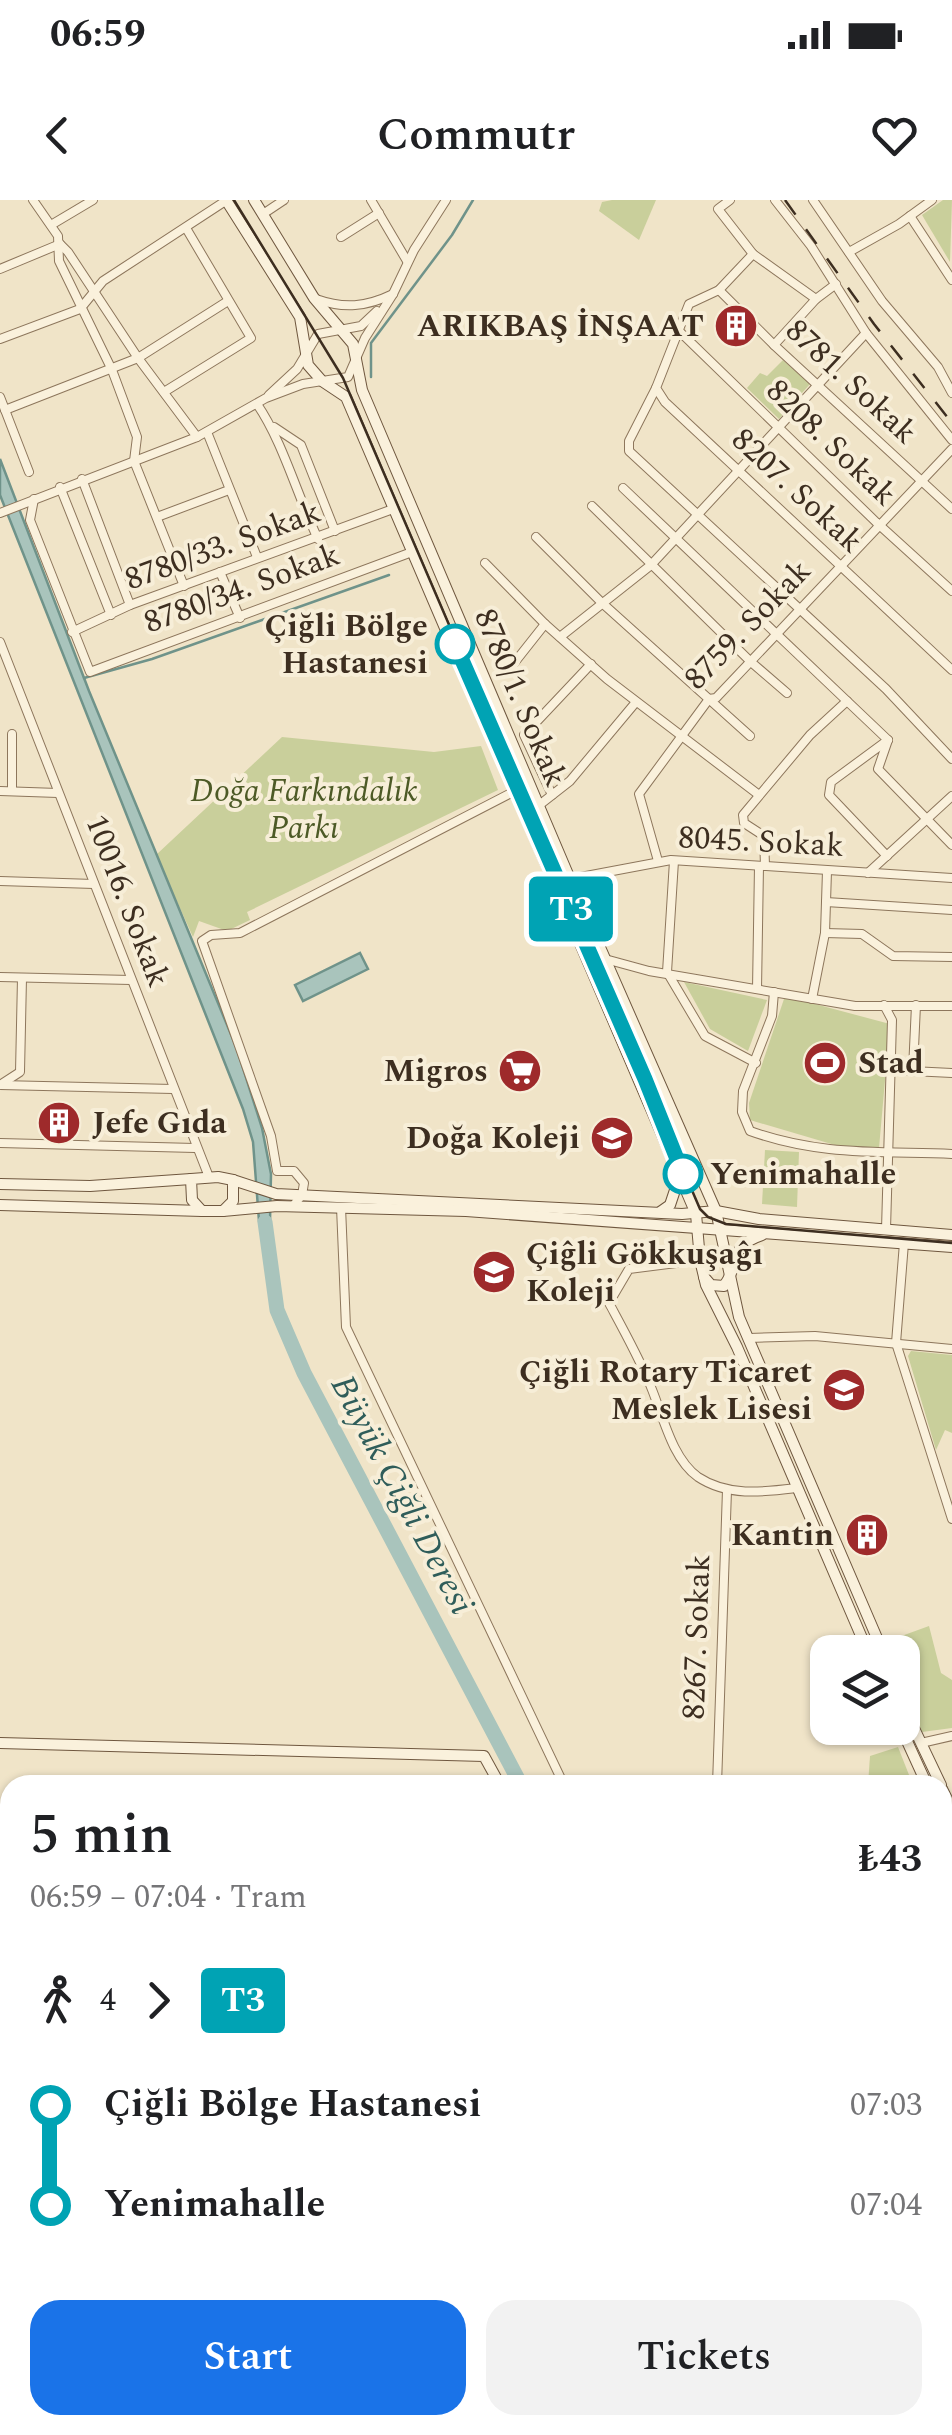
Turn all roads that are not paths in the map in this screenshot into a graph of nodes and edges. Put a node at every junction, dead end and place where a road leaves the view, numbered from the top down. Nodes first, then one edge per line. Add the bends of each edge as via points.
1 (33, 200) edge
2 (93, 200) edge
3 (227, 200) edge
4 (254, 200) edge
5 (284, 200) edge
6 (371, 200) edge
7 (446, 200) edge
8 (712, 200) edge
9 (730, 200) edge
10 (775, 200) edge
11 (814, 200) edge
12 (932, 200) edge
13 (718, 209) junction
14 (379, 213) junction
15 (263, 214) junction
16 (910, 216) junction
17 (52, 225) junction
18 (186, 228) junction
19 (341, 237) dead end
20 (60, 244) junction
21 (849, 252) junction
22 (753, 254) junction
23 (408, 261) junction
24 (0, 269) edge
25 (952, 280) edge
26 (836, 284) junction
27 (94, 290) junction
28 (718, 290) junction
29 (393, 294) junction
30 (314, 298) junction
31 (228, 300) junction
32 (816, 300) junction
33 (80, 309) junction
34 (340, 328) junction
35 (677, 329) junction
36 (866, 333) junction
37 (0, 339) edge
38 (774, 346) junction
39 (305, 354) junction
40 (138, 358) junction
41 (356, 363) junction
42 (112, 370) junction
43 (322, 382) junction
44 (819, 384) junction
45 (656, 388) junction
46 (164, 392) junction
47 (952, 392) edge
48 (0, 397) edge
49 (261, 401) junction
50 (5, 410) junction
51 (272, 426) junction
52 (781, 428) junction
53 (207, 432) junction
54 (197, 436) junction
55 (952, 440) edge
56 (952, 449) edge
57 (134, 461) junction
58 (741, 470) junction
59 (29, 472) dead end
60 (82, 479) junction
61 (922, 481) junction
62 (60, 487) junction
63 (623, 488) dead end
64 (229, 490) junction
65 (30, 500) junction
66 (592, 506) dead end
67 (952, 508) edge
68 (394, 510) junction
69 (0, 513) edge
70 (697, 516) junction
71 (157, 517) junction
72 (880, 526) junction
73 (335, 531) junction
74 (536, 537) dead end
75 (318, 538) junction
76 (676, 539) junction
77 (432, 554) junction
78 (257, 557) junction
79 (414, 557) junction
80 (485, 563) dead end
81 (651, 565) junction
82 (840, 566) junction
83 (220, 572) junction
84 (184, 586) junction
85 (952, 591) edge
86 (601, 602) junction
87 (130, 605) junction
88 (801, 610) junction
89 (111, 615) junction
90 (240, 618) junction
91 (545, 624) junction
92 (72, 632) junction
93 (776, 636) junction
94 (560, 637) junction
95 (0, 642) edge
96 (751, 662) junction
97 (592, 664) junction
98 (511, 667) dead end
99 (952, 670) edge
100 (0, 680) edge
101 (15, 680) junction
102 (787, 692) dead end
103 (709, 699) junction
104 (848, 700) junction
105 (636, 702) junction
106 (12, 734) dead end
107 (683, 734) junction
108 (750, 736) dead end
109 (888, 740) junction
110 (952, 759) edge
111 (0, 791) edge
112 (12, 791) junction
113 (515, 791) junction
114 (58, 792) junction
115 (552, 794) junction
116 (759, 795) junction
117 (952, 796) edge
118 (538, 806) junction
119 (929, 818) junction
120 (952, 845) edge
121 (887, 856) junction
122 (674, 861) junction
123 (658, 862) junction
124 (762, 866) junction
125 (827, 871) junction
126 (868, 873) junction
127 (952, 878) edge
128 (570, 879) junction
129 (0, 881) edge
130 (94, 884) junction
131 (826, 902) junction
132 (952, 910) edge
133 (824, 932) junction
134 (952, 957) edge
135 (605, 959) junction
136 (667, 972) junction
137 (0, 977) edge
138 (22, 978) junction
139 (131, 980) junction
140 (757, 989) junction
141 (774, 992) junction
142 (812, 999) junction
143 (884, 1005) junction
144 (916, 1005) junction
145 (952, 1006) edge
146 (756, 1062) junction
147 (890, 1070) junction
148 (912, 1070) junction
149 (952, 1073) edge
150 (0, 1086) edge
151 (173, 1089) junction
152 (0, 1143) edge
153 (195, 1148) junction
154 (888, 1152) junction
155 (952, 1154) edge
156 (278, 1171) junction
157 (209, 1176) junction
158 (680, 1177) junction
159 (192, 1179) junction
160 (232, 1180) junction
161 (0, 1184) edge
162 (302, 1195) junction
163 (278, 1198) junction
164 (0, 1205) edge
165 (294, 1206) junction
166 (341, 1208) junction
167 (202, 1211) junction
168 (223, 1211) junction
169 (716, 1211) junction
170 (660, 1212) junction
171 (696, 1214) junction
172 (698, 1229) junction
173 (719, 1230) junction
174 (886, 1230) junction
175 (767, 1232) junction
176 (952, 1235) edge
177 (904, 1243) junction
178 (952, 1246) edge
179 (700, 1260) junction
180 (704, 1276) junction
181 (730, 1278) junction
182 (749, 1338) junction
183 (896, 1344) junction
184 (952, 1349) edge
185 (797, 1488) junction
186 (727, 1490) junction
187 (952, 1519) edge
188 (861, 1635) edge
189 (876, 1635) edge
190 (952, 1736) edge
191 (0, 1742) edge
192 (921, 1743) joint
193 (909, 1745) edge
194 (494, 1775) edge
195 (559, 1775) edge
196 (717, 1775) edge
197 (922, 1775) edge
198 (936, 1775) edge

1 - 17 street
2 - 17 street
3 - 18 street
3 - 39 street via 300,316
4 - 15 street, 8780/1. Sokak
5 - 15 street
6 - 14 street
7 - 23 street
8 - 13 street
9 - 13 street
10 - 26 street
11 - 21 street
12 - 16 street
13 - 22 street
14 - 19 street
14 - 23 street
15 - 30 street, 8780/1. Sokak
16 - 21 street
16 - 25 street
17 - 20 street
18 - 27 street
18 - 31 street
20 - 24 street
20 - 27 street
20 - 33 street via 58,260
21 - 47 street
22 - 28 street
22 - 32 street
23 - 29 street
26 - 32 street
26 - 36 street
27 - 33 street
27 - 40 street
28 - 35 street via 690,304
28 - 38 street, 8781. Sokak
29 - 30 street via 370,305
29 - 34 street via 361,326
29 - 41 street
30 - 34 street, 8780/1. Sokak
31 - 40 street
31 - 46 street via 251,338
32 - 38 street
33 - 37 street
33 - 42 street
34 - 39 street via 318,334
34 - 41 street, 8780/1. Sokak via 353,344
35 - 45 street
35 - 52 street, 8208. Sokak
36 - 44 street
36 - 55 street
38 - 44 street, 8781. Sokak
39 - 43 street
39 - 49 street
40 - 42 street
40 - 46 street
41 - 43 street via 348,377
41 - 77 street, 8780/1. Sokak
42 - 50 street
42 - 57 street via 137,436
43 - 49 street
43 - 68 street via 346,397
44 - 52 street
44 - 61 street, 8781. Sokak
45 - 58 street, 8207. Sokak
45 - 70 street via 628,451
46 - 54 street
48 - 50 street
49 - 51 street
49 - 53 street
50 - 59 street
51 - 73 street via 301,445
51 - 75 street
52 - 58 street
52 - 72 street, 8208. Sokak
53 - 54 street
53 - 64 street
54 - 57 street
56 - 61 street, 8759. Sokak
57 - 60 street
57 - 71 street
58 - 70 street
58 - 82 street, 8207. Sokak
60 - 62 street
60 - 87 street
61 - 67 street, 8781. Sokak
61 - 72 street, 8759. Sokak
62 - 65 street
62 - 89 street
63 - 76 street
64 - 71 street
64 - 78 street
65 - 69 street
65 - 92 street via 30,520
66 - 81 street
68 - 73 street, 8780/33. Sokak
68 - 79 street
70 - 76 street
70 - 88 street
71 - 84 street
72 - 82 street, 8759. Sokak
72 - 85 street, 8208. Sokak
73 - 75 street, 8780/33. Sokak
74 - 86 street
75 - 78 street, 8780/33. Sokak
76 - 81 street
76 - 93 street
77 - 79 street
77 - 118 street, 8780/1. Sokak
78 - 83 street, 8780/33. Sokak
79 - 90 street, 8780/34. Sokak
79 - 113 street
80 - 91 street
81 - 86 street
81 - 96 street
82 - 88 street, 8759. Sokak
82 - 99 street, 8207. Sokak
83 - 84 street, 8780/33. Sokak
83 - 90 street
84 - 87 street, 8780/33. Sokak
86 - 94 street
86 - 103 street
87 - 89 street, 8780/33. Sokak
88 - 93 street, 8759. Sokak
88 - 110 street
89 - 92 street, 8780/33. Sokak
90 - 92 street, 8780/34. Sokak via 90,672
91 - 94 street
91 - 98 street
93 - 96 street, 8759. Sokak
93 - 104 street
94 - 97 street
95 - 101 street, 10016. Sokak
96 - 102 street
96 - 103 street, 8759. Sokak
97 - 105 street
97 - 115 street via 524,735
100 - 101 street
101 - 114 street, 10016. Sokak
103 - 107 street, 8759. Sokak
103 - 108 street
104 - 109 street
104 - 116 street
105 - 107 street
105 - 115 street
106 - 112 street
107 - 116 street
107 - 123 street, 8759. Sokak via 639,794
109 - 119 street via 878,769
109 - 121 street via 828,789
111 - 112 street
112 - 114 street
113 - 156 street via 240,933 211,934 202,942
113 - 158 street
114 - 130 street, 10016. Sokak
115 - 118 street
116 - 124 street via 742,818 764,836
117 - 119 street
118 - 128 street, 8780/1. Sokak
119 - 120 street
119 - 121 street
121 - 126 street
122 - 123 street, 8045. Sokak
122 - 124 street, 8045. Sokak
122 - 136 street
123 - 128 street, 8045. Sokak
124 - 125 street, 8045. Sokak
124 - 140 street
125 - 126 street, 8045. Sokak
125 - 131 street
126 - 127 street, 8045. Sokak
128 - 135 street, 8780/1. Sokak
129 - 130 street
130 - 139 street, 10016. Sokak
131 - 132 street
131 - 133 street
133 - 134 street via 862,934 893,956
133 - 142 street
135 - 136 street
135 - 169 street, 8780/1. Sokak
136 - 140 street
136 - 146 street via 705,1036
137 - 138 street
138 - 139 street
138 - 150 street via 20,1072
139 - 151 street, 10016. Sokak
140 - 141 street
141 - 142 street
141 - 146 street
142 - 143 street
143 - 144 street
143 - 147 street via 892,1020
144 - 145 street
144 - 148 street
146 - 154 street via 743,1091 750,1130 816,1149
147 - 148 street
147 - 154 street
148 - 149 street
150 - 151 street
151 - 153 street, 10016. Sokak
152 - 153 street
153 - 157 street, 10016. Sokak
154 - 155 street
154 - 174 street
156 - 162 street via 294,1170 304,1182
156 - 163 street
157 - 159 street
157 - 160 street
158 - 170 street via 670,1205
158 - 171 street
159 - 161 street
159 - 167 street via 192,1200
160 - 163 street
160 - 168 street via 234,1201
162 - 163 street
162 - 165 street
162 - 170 street
163 - 165 street
163 - 168 street
164 - 167 street
165 - 166 street
166 - 172 street
166 - 195 street via 346,1327
167 - 168 street
169 - 171 street
169 - 173 street, 8780/1. Sokak
169 - 174 street
170 - 171 street
171 - 172 street
172 - 173 street
172 - 179 street
173 - 175 street
173 - 181 street, 8780/1. Sokak
174 - 176 street
175 - 177 street
175 - 181 street via 744,1241
177 - 178 street
177 - 183 street
179 - 180 street
179 - 186 street via 628,1268 609,1303 680,1454 696,1476
180 - 181 street via 718,1287
180 - 185 street
181 - 182 street, 8780/1. Sokak
182 - 183 street
182 - 189 street, 8780/1. Sokak
183 - 184 street
183 - 187 street
185 - 186 street
185 - 188 street
186 - 196 street, 8267. Sokak
190 - 192 street
191 - 194 street via 484,1756
192 - 198 street
193 - 197 street

